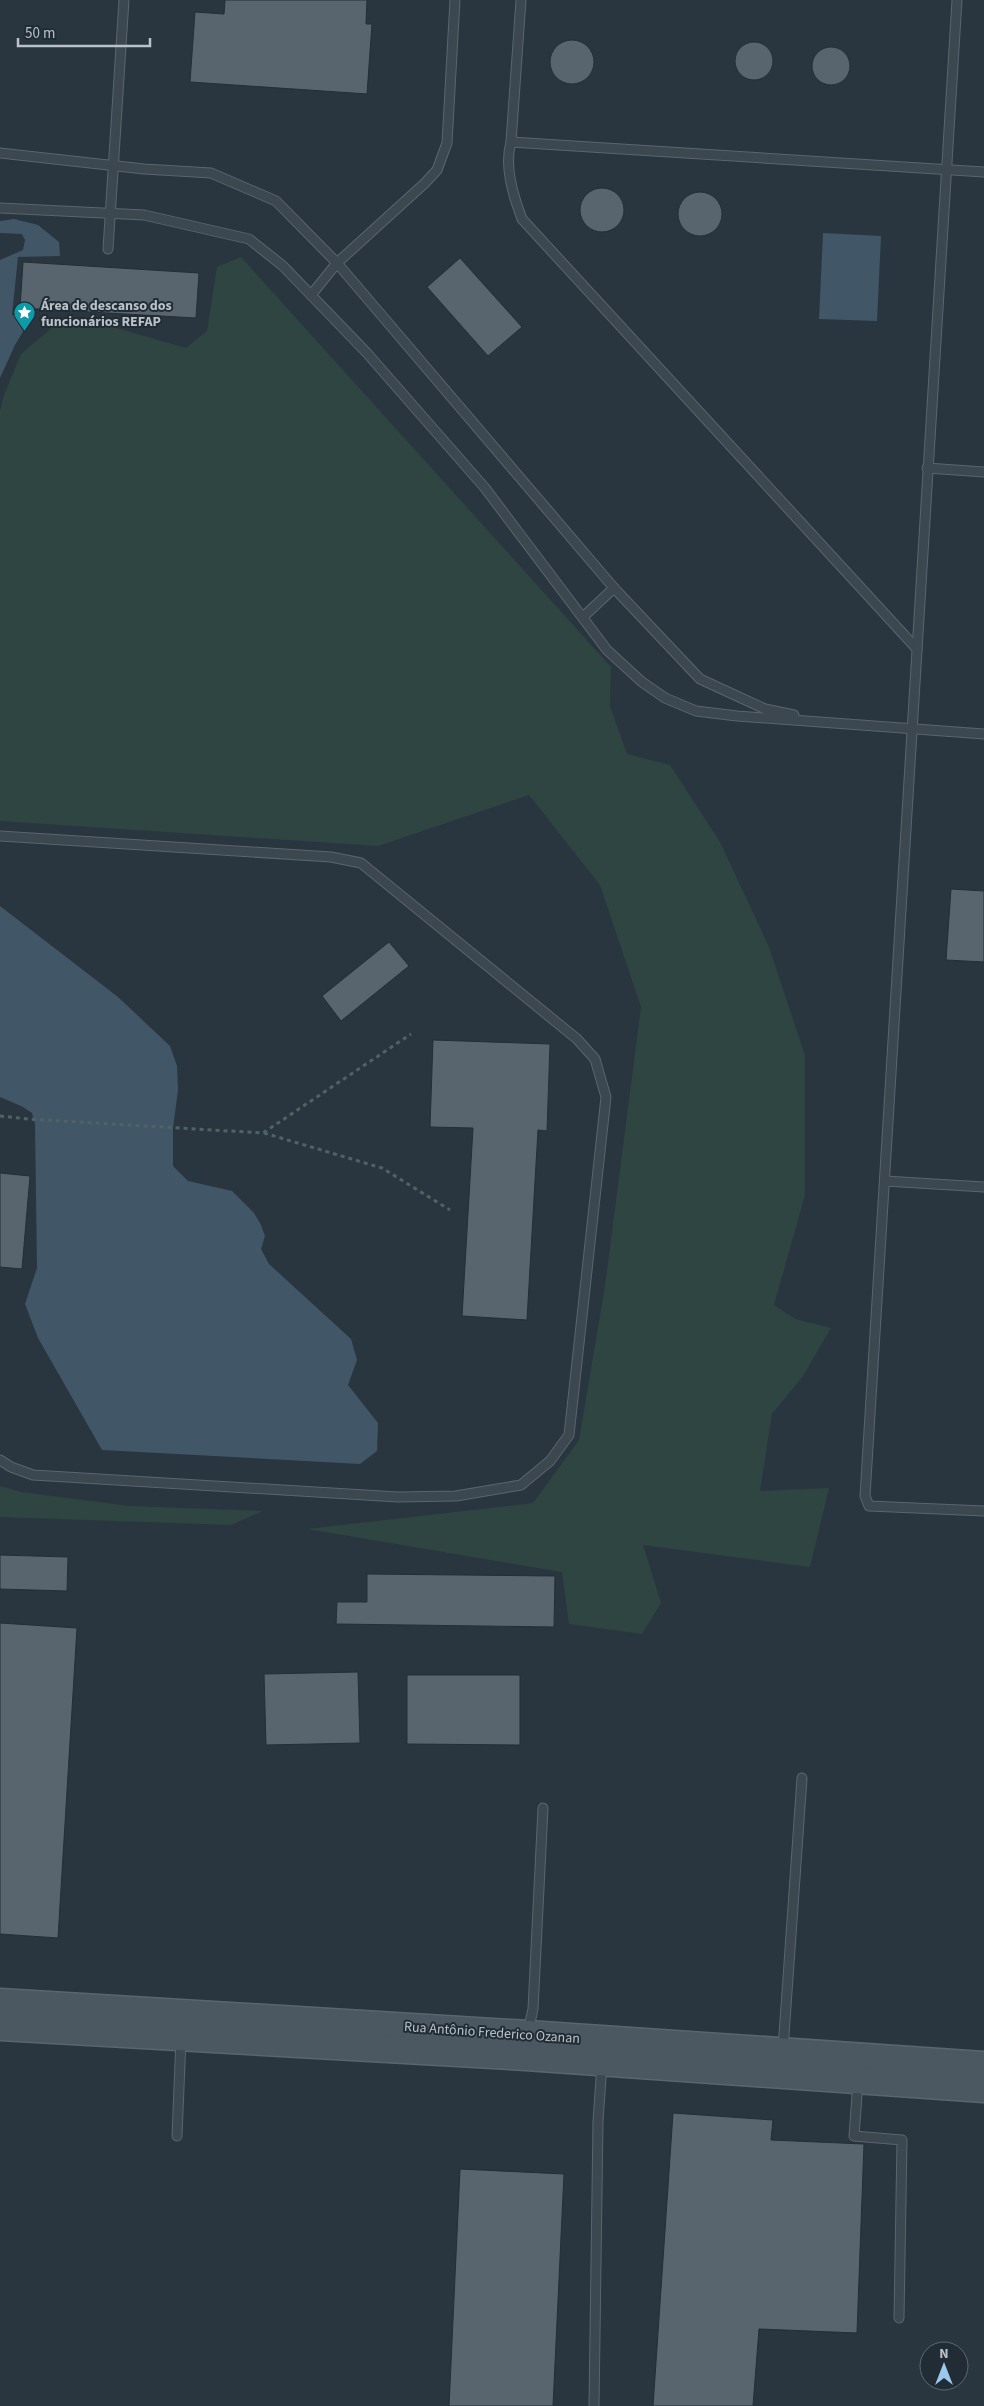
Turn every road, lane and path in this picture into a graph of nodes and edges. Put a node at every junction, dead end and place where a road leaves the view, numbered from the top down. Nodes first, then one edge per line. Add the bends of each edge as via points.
1 (124, 0) edge
2 (455, 0) edge
3 (521, 0) edge
4 (957, 0) edge
5 (511, 142) junction
6 (0, 153) edge
7 (112, 163) junction
8 (946, 170) junction
9 (984, 172) edge
10 (0, 208) edge
11 (111, 215) junction
12 (108, 249) dead end
13 (337, 263) junction
14 (311, 295) junction
15 (927, 468) junction
16 (984, 472) edge
17 (614, 588) junction
18 (583, 617) junction
19 (917, 649) junction
20 (856, 727) junction
21 (912, 730) junction
22 (984, 734) edge
23 (0, 836) edge
24 (411, 1034) dead end
25 (0, 1116) edge
26 (263, 1133) junction
27 (885, 1182) junction
28 (984, 1187) edge
29 (450, 1210) dead end
30 (0, 1460) edge
31 (984, 1511) edge
32 (802, 1778) dead end
33 (543, 1808) dead end
34 (0, 2002) edge
35 (0, 2027) edge
36 (181, 2039) junction
37 (527, 2046) junction
38 (601, 2051) junction
39 (783, 2063) junction
40 (984, 2065) edge
41 (856, 2068) junction
42 (984, 2089) edge
43 (177, 2136) dead end
44 (899, 2318) dead end
45 (594, 2406) edge

1 - 7 lane
2 - 13 lane via 447,143 437,170
3 - 5 lane
4 - 8 lane
5 - 8 lane
5 - 19 lane via 508,151 512,192 522,218
6 - 7 lane
7 - 11 lane
7 - 13 lane via 144,169 211,173 276,201
8 - 9 lane
8 - 15 lane
10 - 11 lane
11 - 12 lane
11 - 14 lane via 144,215 249,239 283,266
13 - 14 lane
13 - 17 lane
14 - 18 lane via 366,352 485,488
15 - 16 lane
15 - 19 lane
17 - 18 lane
17 - 20 lane via 700,679 765,709
18 - 20 lane via 607,650 642,682 665,698 696,711
19 - 21 lane
20 - 21 lane
21 - 22 lane
21 - 27 lane
23 - 30 lane via 331,857 361,863 577,1039 595,1060 606,1096 569,1435 550,1461 521,1485 456,1496 398,1497 33,1475
24 - 26 path
25 - 26 path
26 - 29 path via 382,1168
27 - 28 lane
27 - 31 lane via 865,1496 869,1506
32 - 39 lane
33 - 37 lane via 533,2009
34 - 37 main road, Rua Antônio Frederico Ozanan
35 - 36 main road, Rua Antônio Frederico Ozanan
36 - 37 main road, Rua Antônio Frederico Ozanan
36 - 43 lane
37 - 38 main road, Rua Antônio Frederico Ozanan
38 - 39 main road, Rua Antônio Frederico Ozanan
38 - 45 lane
39 - 41 main road, Rua Antônio Frederico Ozanan
40 - 41 main road, Rua Antônio Frederico Ozanan
41 - 42 main road, Rua Antônio Frederico Ozanan
41 - 44 lane via 854,2136 902,2140

